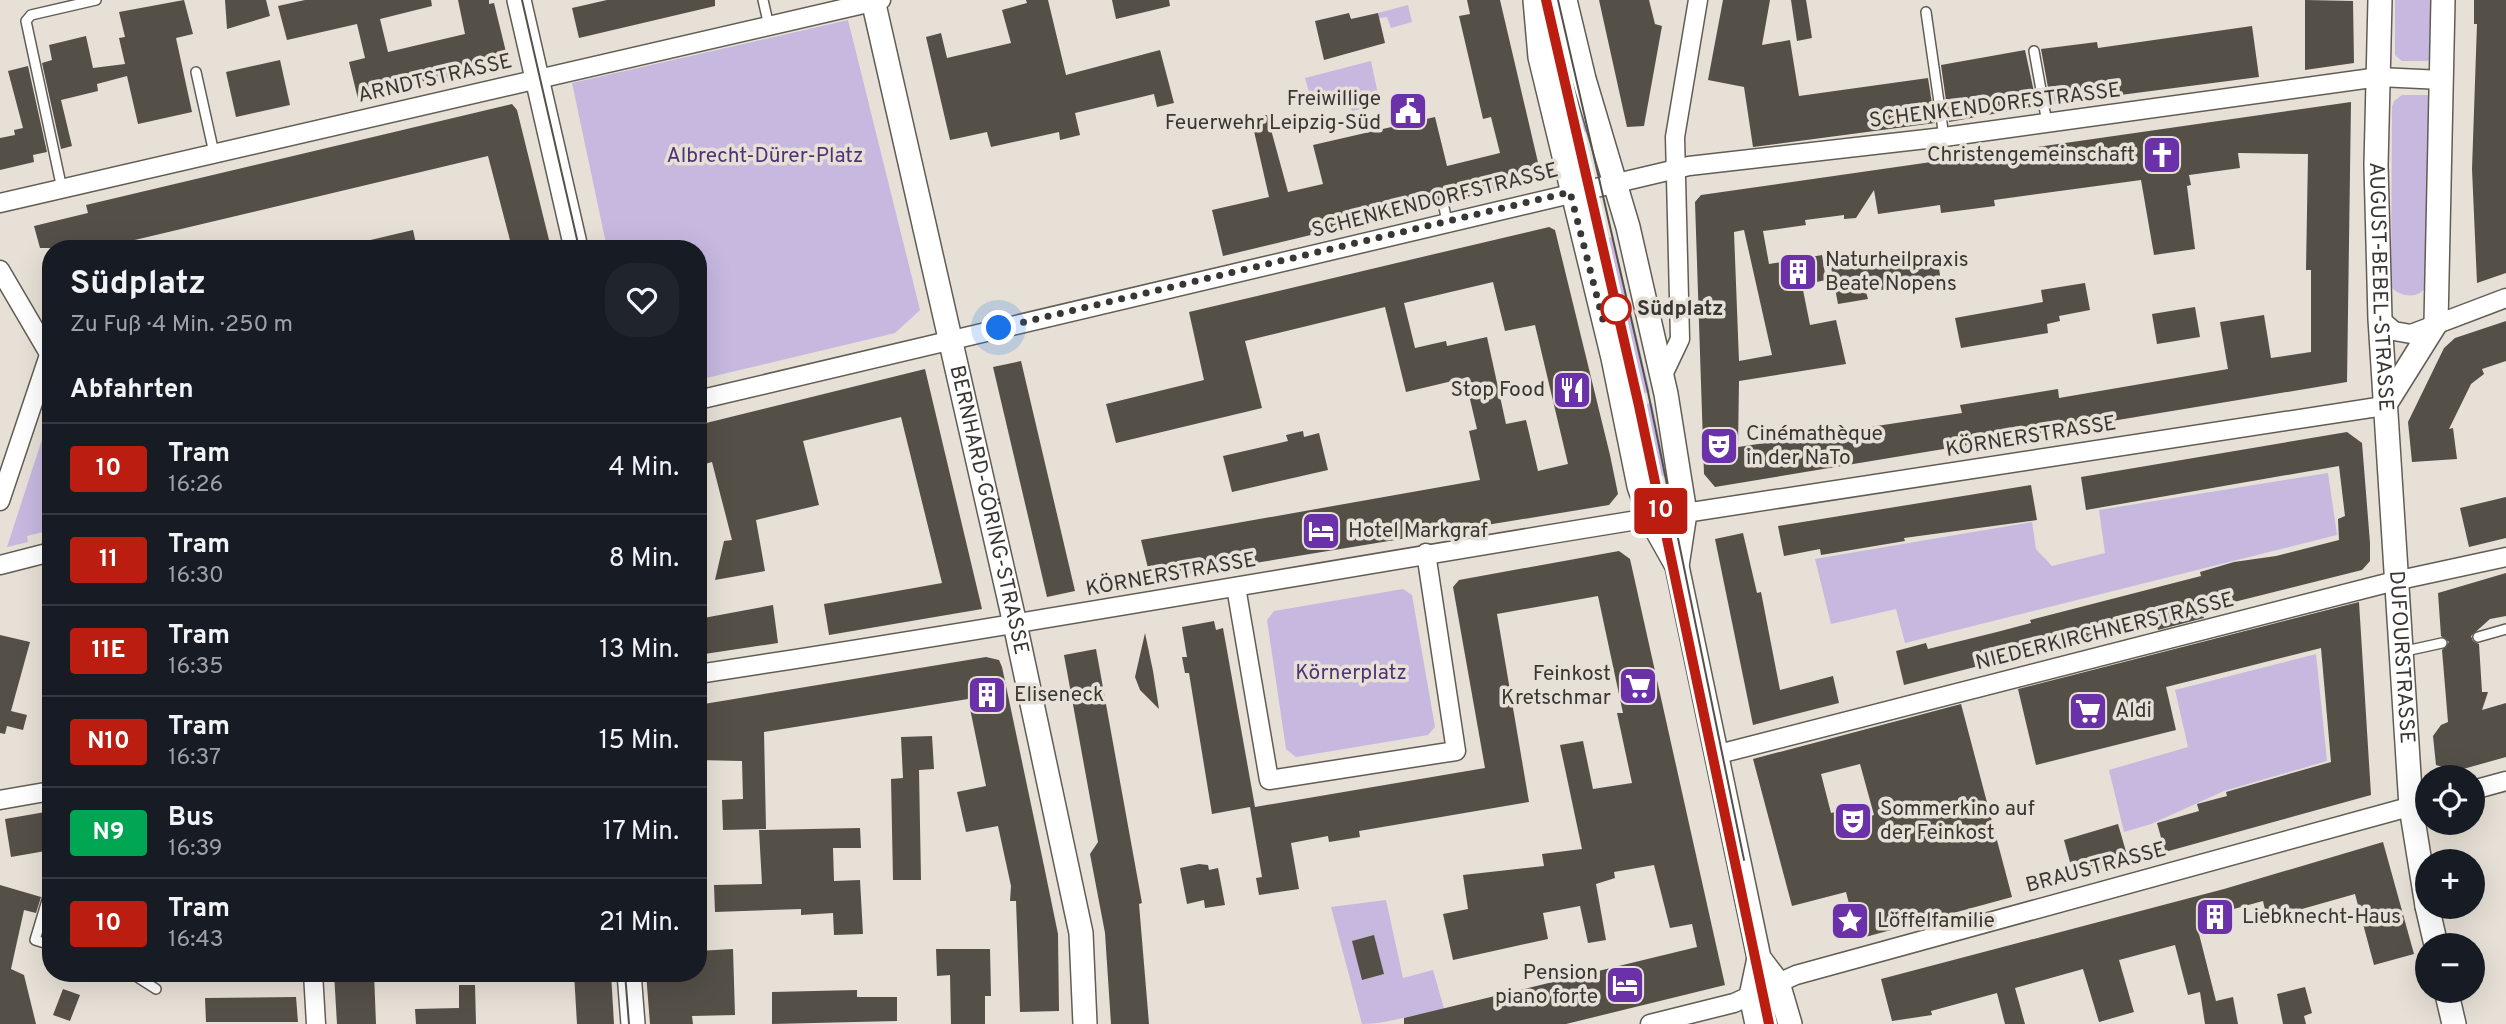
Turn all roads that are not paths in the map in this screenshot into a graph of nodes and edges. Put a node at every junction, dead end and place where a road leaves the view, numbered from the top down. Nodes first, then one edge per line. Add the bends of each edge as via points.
1 (96, 0) edge
2 (519, 0) edge
3 (763, 0) edge
4 (1535, 0) edge
5 (1565, 0) edge
6 (1698, 0) edge
7 (2380, 0) edge
8 (2443, 0) edge
9 (876, 1) edge
10 (1926, 12) dead end
11 (769, 26) junction
12 (2034, 51) dead end
13 (196, 72) dead end
14 (2379, 77) junction
15 (537, 79) junction
16 (2442, 80) junction
17 (2048, 123) junction
18 (1944, 137) junction
19 (214, 153) junction
20 (1676, 168) junction
21 (1614, 182) junction
22 (62, 188) junction
23 (1570, 192) junction
24 (0, 203) edge
25 (1443, 203) dead end
26 (1447, 222) junction
27 (574, 240) edge
28 (0, 270) edge
29 (2506, 298) edge
30 (2379, 319) junction
31 (2436, 323) junction
32 (952, 339) junction
33 (42, 342) edge
34 (1662, 377) junction
35 (42, 379) edge
36 (707, 398) edge
37 (2384, 406) junction
38 (0, 501) edge
39 (1689, 512) junction
40 (1650, 518) junction
41 (1426, 553) junction
42 (42, 554) edge
43 (2506, 557) edge
44 (0, 565) edge
45 (1677, 566) junction
46 (2395, 581) junction
47 (1236, 587) junction
48 (1015, 624) junction
49 (2506, 629) edge
50 (2478, 637) dead end
51 (2442, 643) dead end
52 (2399, 652) junction
53 (707, 673) edge
54 (1715, 755) junction
55 (2415, 774) edge
56 (2506, 781) edge
57 (2485, 787) edge
58 (42, 793) edge
59 (0, 800) edge
60 (2415, 805) edge
61 (42, 915) edge
62 (42, 942) edge
63 (1759, 958) junction
64 (145, 982) edge
65 (314, 982) edge
66 (630, 982) edge
67 (1778, 983) junction
68 (156, 989) dead end
69 (1751, 996) junction
70 (2449, 1003) edge
71 (316, 1024) edge
72 (633, 1024) edge
73 (1085, 1024) edge
74 (1650, 1024) edge
75 (1757, 1024) edge
76 (1790, 1024) edge
77 (2454, 1024) edge

1 - 22 lane via 32,15 26,21
2 - 15 main road
3 - 11 lane
4 - 23 main road via 1539,57
5 - 21 main road
6 - 20 street via 1675,137
7 - 14 main road, AUGUST-BEBEL-STRASSE
8 - 16 main road
9 - 11 street, ARNDTSTRASSE
9 - 32 main road, BERNHARD-GÖRING-STRASSE
10 - 18 lane
11 - 15 street, ARNDTSTRASSE
12 - 17 lane
13 - 19 lane
14 - 16 street, SCHENKENDORFSTRASSE
14 - 17 street, SCHENKENDORFSTRASSE
14 - 30 main road, AUGUST-BEBEL-STRASSE
15 - 19 street, ARNDTSTRASSE
15 - 27 main road
16 - 31 main road
17 - 18 street, SCHENKENDORFSTRASSE
18 - 20 street, SCHENKENDORFSTRASSE
19 - 22 street, ARNDTSTRASSE
20 - 21 street, SCHENKENDORFSTRASSE
20 - 34 street via 1679,339
21 - 23 street, SCHENKENDORFSTRASSE
21 - 34 main road
22 - 24 street, ARNDTSTRASSE
23 - 26 street, SCHENKENDORFSTRASSE
23 - 40 main road
25 - 26 lane
26 - 32 street, SCHENKENDORFSTRASSE
28 - 33 street
29 - 31 street
30 - 31 street via 2394,331 2411,334
30 - 37 main road, AUGUST-BEBEL-STRASSE
31 - 37 main road, AUGUST-BEBEL-STRASSE
32 - 36 street, SCHENKENDORFSTRASSE
32 - 48 main road, BERNHARD-GÖRING-STRASSE
34 - 39 main road
35 - 38 street
37 - 39 street, KÖRNERSTRASSE
37 - 46 main road, DUFOURSTRASSE
39 - 45 main road
40 - 41 street, KÖRNERSTRASSE
40 - 45 main road
41 - 47 street, KÖRNERSTRASSE
41 - 47 street via 1456,751 1269,780
42 - 44 street
43 - 46 street, NIEDERKIRCHNERSTRASSE
45 - 54 main road
46 - 52 main road, DUFOURSTRASSE
46 - 54 street, NIEDERKIRCHNERSTRASSE
47 - 48 street, KÖRNERSTRASSE
48 - 53 street, KÖRNERSTRASSE
48 - 73 main road, BERNHARD-GÖRING-STRASSE via 1081,933
49 - 50 lane
51 - 52 lane
52 - 55 main road, DUFOURSTRASSE
54 - 63 main road
56 - 57 street
58 - 59 street
60 - 67 street, BRAUSTRASSE
61 - 62 lane via 34,940
63 - 67 main road
63 - 69 main road
64 - 68 lane
65 - 71 street
66 - 72 main road
67 - 69 street, BRAUSTRASSE
67 - 76 main road
69 - 74 street, BRAUSTRASSE
69 - 75 main road
70 - 77 main road

